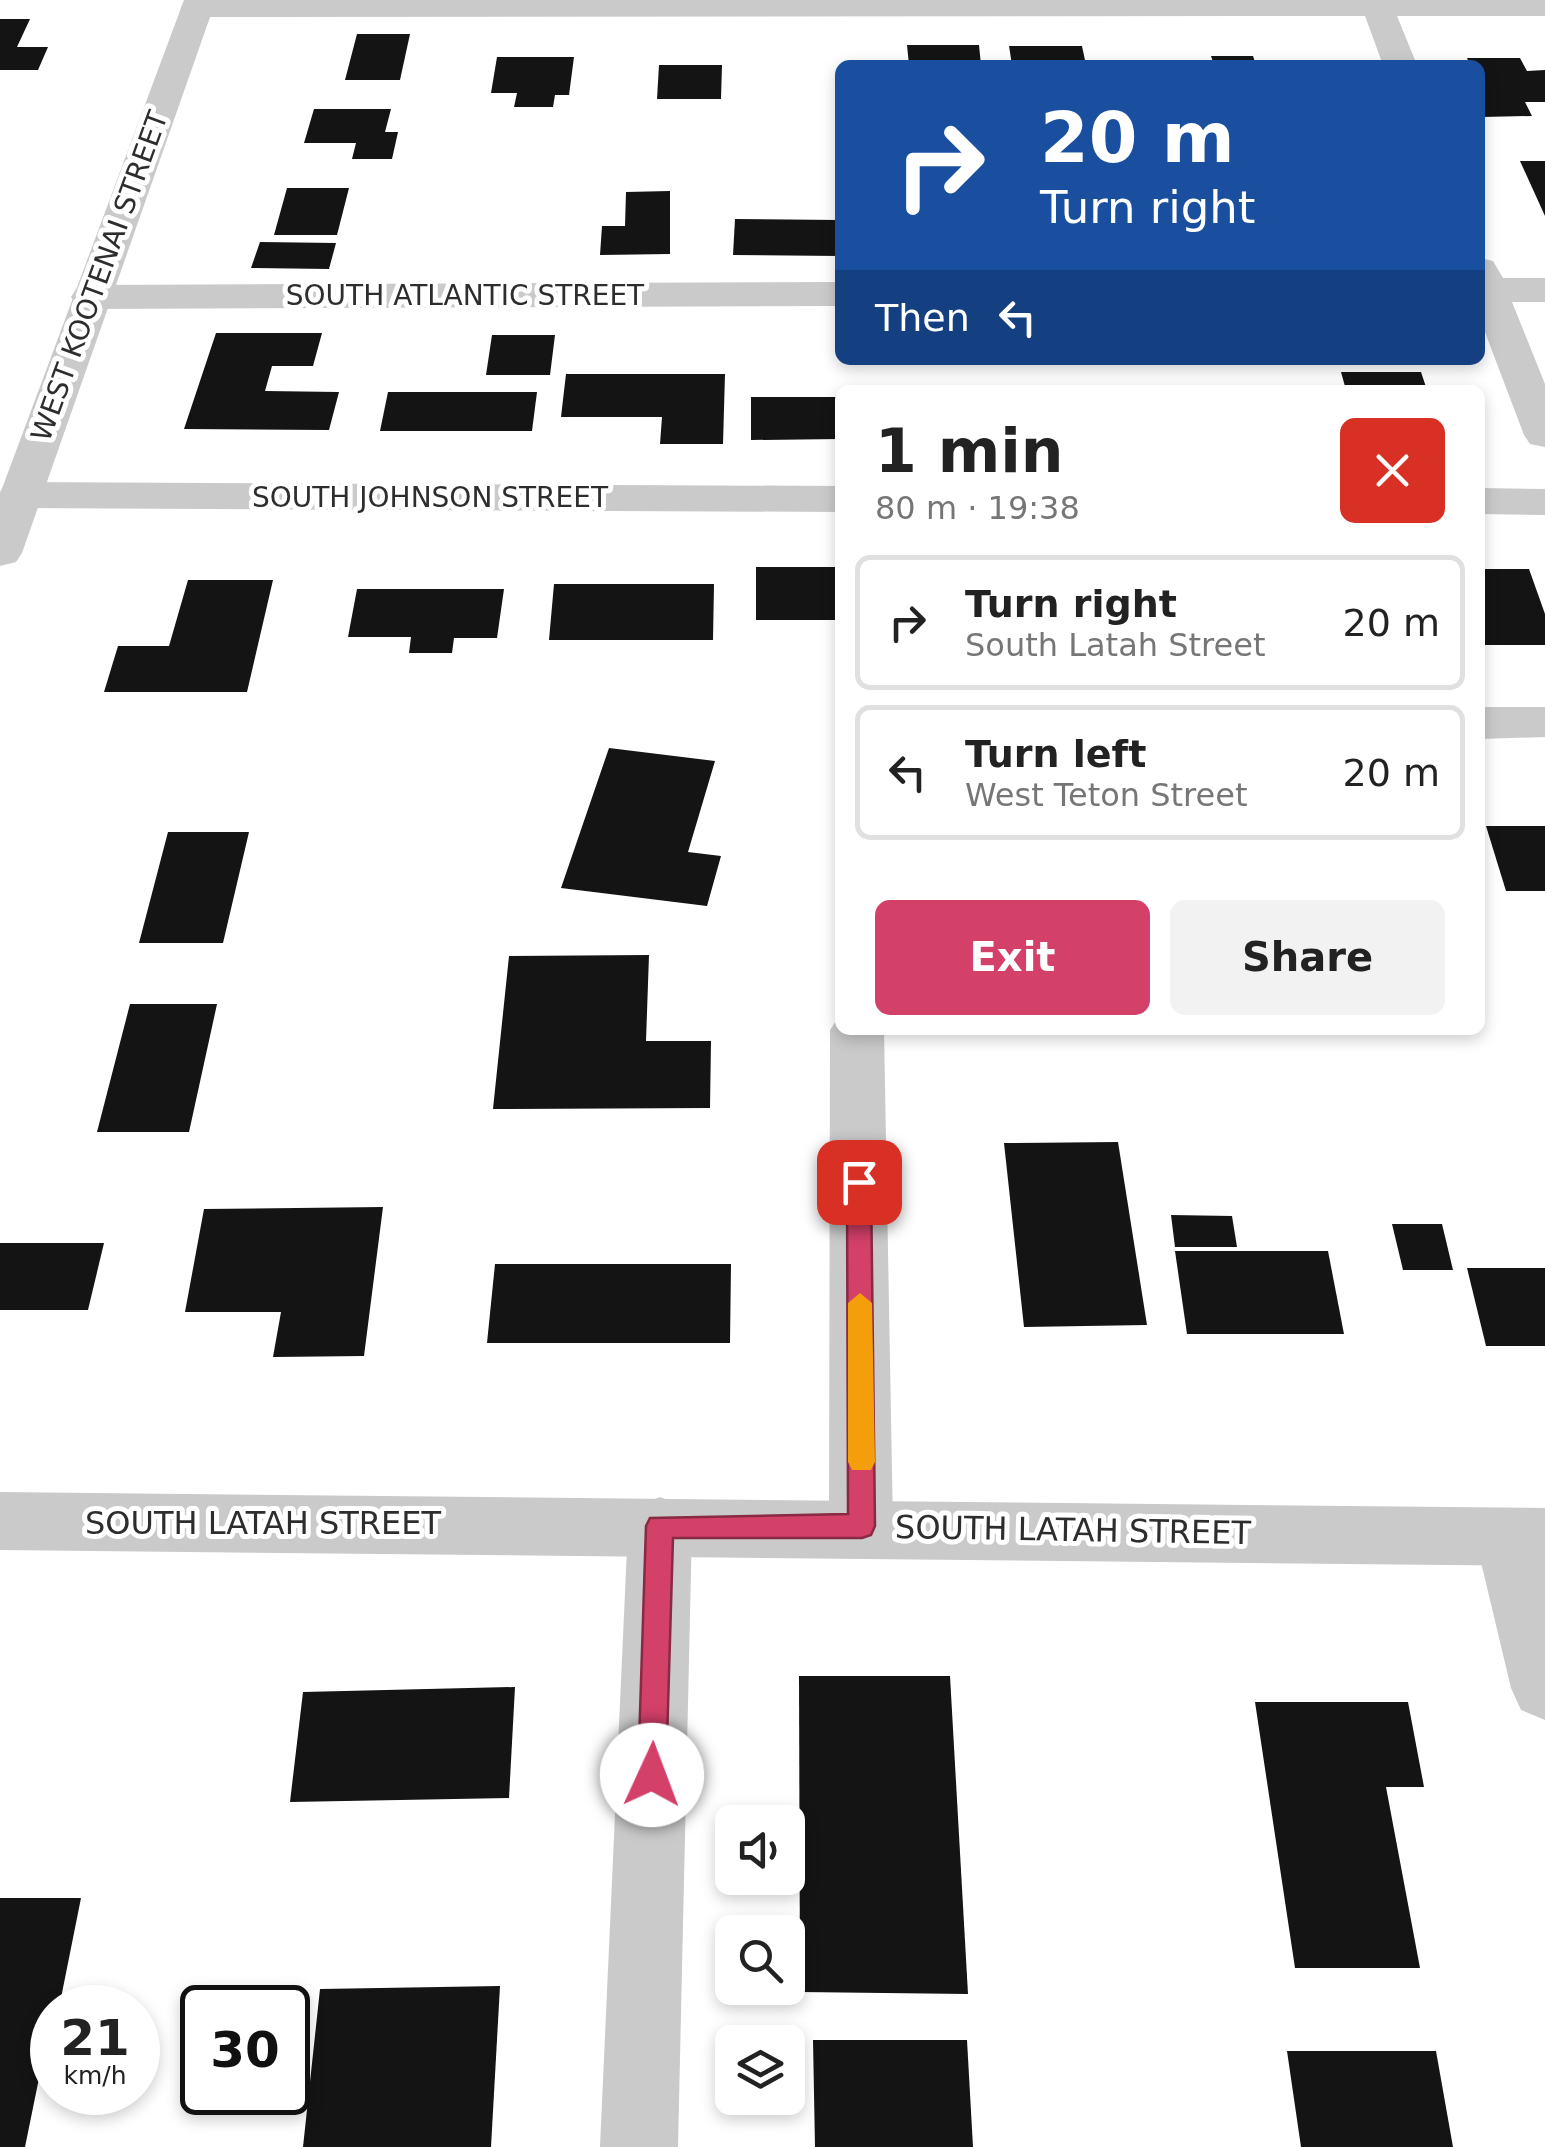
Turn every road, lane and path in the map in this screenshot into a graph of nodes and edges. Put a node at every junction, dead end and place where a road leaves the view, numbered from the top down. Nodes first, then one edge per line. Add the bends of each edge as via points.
1 (198, 4) edge
2 (1376, 6) junction
3 (1545, 6) edge
4 (1398, 60) edge
5 (1485, 283) edge
6 (1485, 288) edge
7 (1545, 290) edge
8 (835, 294) edge
9 (90, 297) junction
10 (1545, 435) edge
11 (19, 495) junction
12 (835, 499) edge
13 (1485, 502) edge
14 (1545, 502) edge
15 (0, 553) edge
16 (1545, 722) edge
17 (1485, 723) edge
18 (857, 1035) edge
19 (0, 1521) edge
20 (660, 1526) junction
21 (862, 1526) junction
22 (1526, 1537) edge
23 (1545, 1688) edge
24 (639, 2147) edge

1 - 2 street
1 - 9 street, WEST KOOTENAI STREET
2 - 3 street
2 - 4 street
5 - 7 street
6 - 10 street
8 - 9 street, SOUTH ATLANTIC STREET
9 - 11 street, WEST KOOTENAI STREET
11 - 12 street, SOUTH JOHNSON STREET
11 - 15 street, WEST KOOTENAI STREET
13 - 14 street
16 - 17 street
18 - 21 street
19 - 20 street, SOUTH LATAH STREET
20 - 21 street, SOUTH LATAH STREET
20 - 24 street
21 - 22 street, SOUTH LATAH STREET
22 - 23 street

